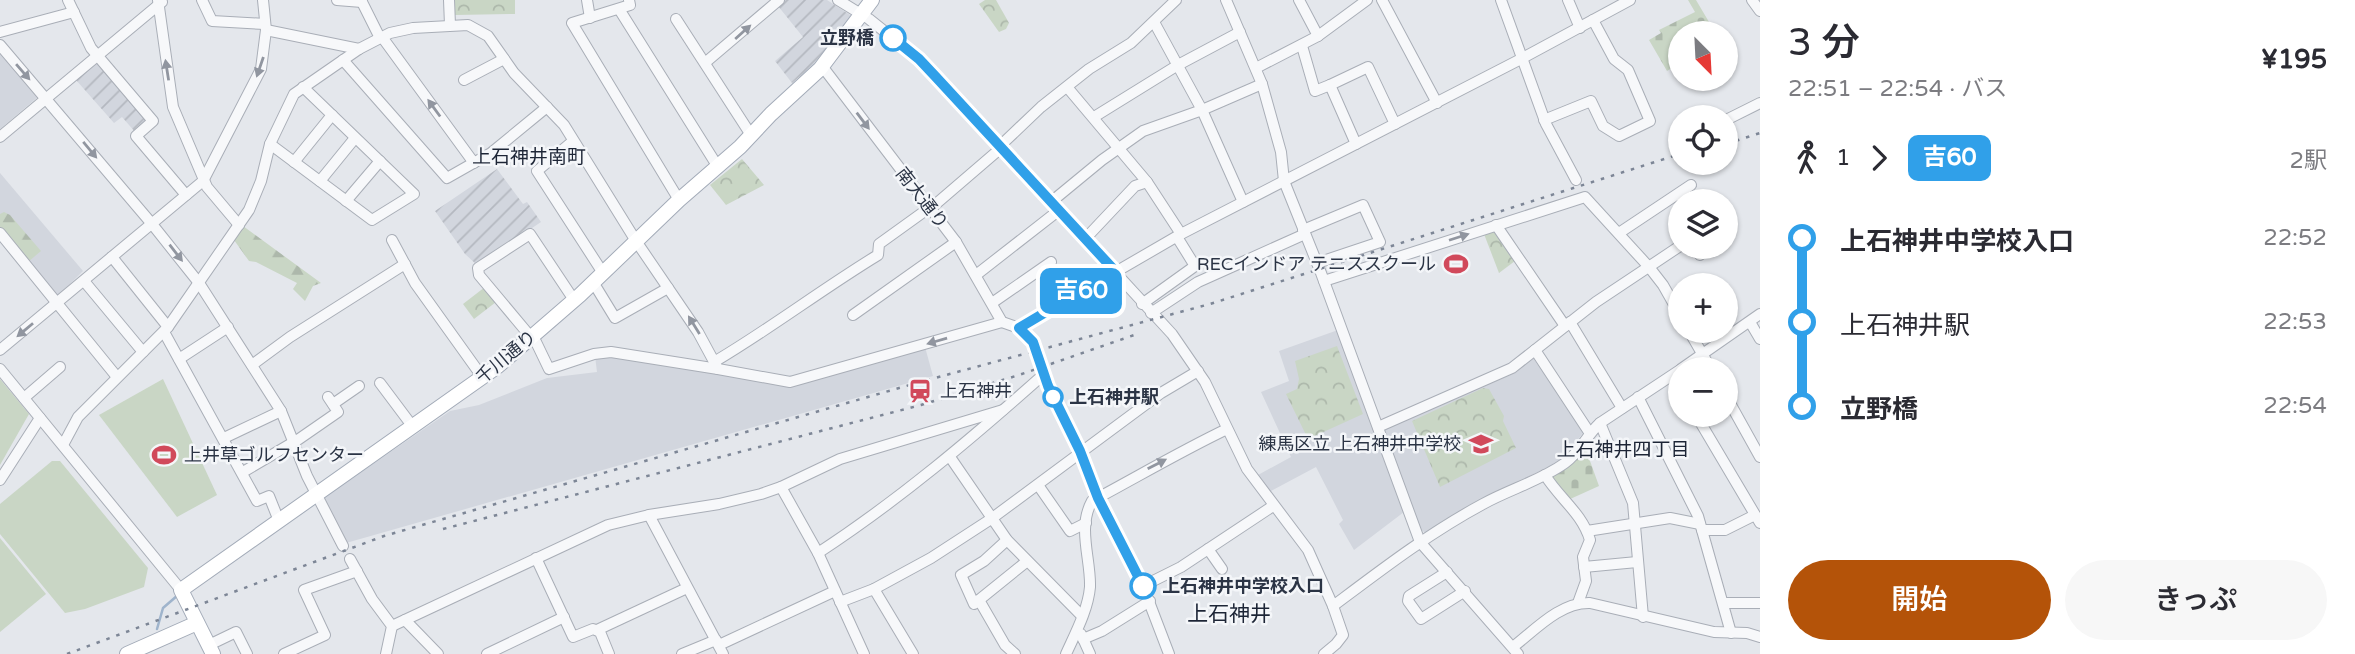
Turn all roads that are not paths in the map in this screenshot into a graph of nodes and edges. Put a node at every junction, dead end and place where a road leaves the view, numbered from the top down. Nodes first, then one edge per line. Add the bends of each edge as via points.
1 (68, 0) edge
2 (202, 0) edge
3 (264, 0) edge
4 (337, 0) edge
5 (449, 0) edge
6 (587, 0) edge
7 (629, 0) edge
8 (779, 0) edge
9 (838, 0) edge
10 (872, 0) edge
11 (1176, 0) edge
12 (1226, 0) edge
13 (1299, 0) edge
14 (1345, 0) edge
15 (1367, 0) edge
16 (1382, 0) edge
17 (1501, 0) edge
18 (1568, 0) edge
19 (1630, 0) edge
20 (1752, 0) edge
21 (361, 1) edge
22 (160, 2) edge
23 (619, 9) junction
24 (1760, 11) edge
25 (74, 12) junction
26 (1353, 12) junction
27 (861, 14) junction
28 (590, 18) junction
29 (676, 19) dead end
30 (1593, 20) junction
31 (1154, 22) junction
32 (450, 25) junction
33 (266, 27) junction
34 (1580, 28) junction
35 (0, 32) edge
36 (1240, 32) junction
37 (1318, 36) junction
38 (381, 37) junction
39 (0, 45) edge
40 (1302, 46) junction
41 (359, 49) junction
42 (97, 55) junction
43 (1523, 58) junction
44 (504, 59) junction
45 (343, 60) junction
46 (706, 62) junction
47 (1178, 65) junction
48 (822, 66) junction
49 (1256, 68) junction
50 (464, 80) dead end
51 (1262, 84) junction
52 (1330, 85) junction
53 (303, 87) junction
54 (1068, 87) junction
55 (46, 98) junction
56 (1437, 103) junction
57 (1760, 103) edge
58 (173, 107) junction
59 (547, 107) junction
60 (1202, 110) junction
61 (1738, 114) edge
62 (332, 115) junction
63 (1094, 117) junction
64 (1544, 120) junction
65 (153, 121) junction
66 (1395, 124) junction
67 (751, 135) junction
68 (0, 137) edge
69 (355, 138) junction
70 (573, 141) junction
71 (270, 144) junction
72 (1356, 144) junction
73 (1001, 147) junction
74 (1120, 147) junction
75 (380, 161) junction
76 (294, 162) junction
77 (474, 163) junction
78 (718, 167) junction
79 (1576, 180) dead end
80 (203, 181) junction
81 (320, 181) junction
82 (1147, 181) junction
83 (1284, 181) junction
84 (1691, 185) dead end
85 (186, 195) junction
86 (679, 200) junction
87 (346, 201) junction
88 (1243, 202) junction
89 (1055, 206) junction
90 (930, 209) junction
91 (152, 224) junction
92 (239, 225) junction
93 (1496, 225) junction
94 (1304, 232) junction
95 (0, 233) edge
96 (1619, 233) junction
97 (1179, 235) junction
98 (1085, 239) junction
99 (393, 240) dead end
100 (636, 241) junction
101 (956, 242) junction
102 (1668, 254) edge
103 (112, 257) junction
104 (1051, 262) dead end
105 (1317, 263) junction
106 (405, 264) junction
107 (1649, 267) junction
108 (1115, 271) junction
109 (976, 275) junction
110 (598, 277) junction
111 (84, 281) junction
112 (1324, 281) junction
113 (199, 283) junction
114 (668, 288) junction
115 (1668, 292) edge
116 (574, 300) junction
117 (57, 302) junction
118 (992, 303) junction
119 (1142, 304) junction
120 (1152, 313) junction
121 (1760, 314) edge
122 (853, 315) dead end
123 (1002, 322) junction
124 (1750, 322) junction
125 (1568, 324) junction
126 (228, 327) junction
127 (1019, 328) junction
128 (166, 329) junction
129 (533, 339) junction
130 (1760, 339) edge
131 (1696, 343) edge
132 (0, 350) edge
133 (1535, 350) junction
134 (143, 352) junction
135 (1703, 355) junction
136 (1700, 357) edge
137 (179, 359) junction
138 (252, 365) junction
139 (716, 366) junction
140 (60, 368) dead end
141 (0, 369) edge
142 (1198, 371) junction
143 (1043, 375) junction
144 (117, 377) junction
145 (483, 378) junction
146 (1668, 378) edge
147 (380, 383) dead end
148 (359, 386) dead end
149 (1638, 397) junction
150 (24, 398) junction
151 (1622, 408) junction
152 (1003, 410) junction
153 (281, 411) junction
154 (40, 418) junction
155 (1738, 418) edge
156 (1600, 423) junction
157 (413, 427) junction
158 (1378, 427) junction
159 (1703, 427) edge
160 (1227, 429) junction
161 (1589, 432) junction
162 (223, 438) junction
163 (294, 442) junction
164 (63, 445) junction
165 (1080, 451) junction
166 (950, 457) junction
167 (1760, 457) edge
168 (243, 472) junction
169 (1545, 475) junction
170 (0, 480) edge
171 (1038, 485) junction
172 (781, 487) junction
173 (316, 495) junction
174 (1098, 498) junction
175 (1273, 506) junction
176 (649, 515) junction
177 (991, 519) junction
178 (1757, 519) edge
179 (279, 521) junction
180 (1086, 523) junction
181 (1633, 524) junction
182 (1701, 527) junction
183 (1587, 531) junction
184 (1007, 540) junction
185 (1420, 542) junction
186 (344, 546) dead end
187 (1208, 549) junction
188 (818, 553) junction
189 (536, 558) junction
190 (350, 559) dead end
191 (1027, 562) junction
192 (1637, 562) junction
193 (1584, 566) junction
194 (1222, 569) dead end
195 (357, 571) junction
196 (1447, 572) junction
197 (1143, 586) junction
198 (687, 588) junction
199 (874, 589) junction
200 (181, 590) junction
201 (1465, 592) junction
202 (838, 596) junction
203 (979, 600) junction
204 (1150, 601) junction
205 (1578, 603) junction
206 (1723, 603) junction
207 (1760, 603) edge
208 (1333, 606) junction
209 (1082, 616) junction
210 (564, 617) junction
211 (1643, 617) junction
212 (405, 620) junction
213 (197, 624) junction
214 (392, 626) junction
215 (597, 631) junction
216 (1731, 633) junction
217 (1080, 635) junction
218 (1760, 637) edge
219 (719, 646) edge
220 (211, 650) edge
221 (1515, 651) edge
222 (490, 653) edge
223 (127, 654) edge
224 (247, 654) edge
225 (284, 654) edge
226 (386, 654) edge
227 (438, 654) edge
228 (609, 654) edge
229 (682, 654) edge
230 (864, 654) edge
231 (913, 654) edge
232 (1015, 654) edge
233 (1066, 654) edge
234 (1090, 654) edge
235 (1169, 654) edge
236 (1324, 654) edge

1 - 25 street
2 - 33 street via 212,21
3 - 33 street
4 - 21 street
5 - 32 street
6 - 28 street
7 - 23 street via 630,5
46 -> 8 street
9 - 27 street
10 - 27 main road, 千川通り
11 - 31 street
12 - 36 street
13 - 37 street
14 - 26 street
15 - 26 street
16 - 56 street
17 - 43 street
18 - 34 street
19 - 30 street
20 - 24 street
21 - 38 street
22 - 42 street
58 -> 22 street
23 - 28 street
23 - 78 street
25 - 35 street
25 - 42 street
26 - 37 street
27 - 48 main road, 千川通り
27 - 73 street via 919,59
28 - 86 street via 572,23 574,28
29 - 46 street
30 - 34 street
30 - 64 street via 1614,59 1628,70 1650,121 1619,136 1604,126 1591,101
31 - 47 street
31 - 54 street
32 - 38 street
32 - 44 street via 480,29
33 - 41 street
33 -> 80 street via 261,69
34 - 43 street
36 - 47 street
36 - 49 street
37 - 40 street
38 - 41 street
77 -> 38 street
39 -> 55 street
40 - 49 street
40 - 52 street via 1315,91
41 - 45 street
42 - 55 street
42 - 65 street
43 - 56 street
43 - 64 street
44 - 50 street
44 - 59 street
45 - 53 street
45 - 77 street via 447,178
46 - 67 street
47 - 60 street
47 - 63 street
48 - 67 main road, 千川通り
48 -> 90 street, 南大通り
49 - 51 street
51 - 60 street
51 - 83 street
52 - 66 street via 1368,66
52 - 72 street
53 - 62 street
53 - 71 street via 294,94
54 - 63 street
54 - 73 street
55 - 68 street
55 -> 91 street
56 - 66 street
57 - 61 street
58 - 65 street
58 - 80 street
59 - 70 street
59 - 77 street
60 - 74 street via 1143,131
60 - 88 street
62 - 69 street
62 - 76 street
63 - 74 street
64 - 79 street
65 - 85 street via 136,136
66 - 72 street
67 - 78 main road, 千川通り
69 - 75 street
69 - 81 street
70 - 100 street
70 - 110 street via 537,172
71 - 76 street
71 - 92 street via 261,181
72 - 83 street
73 - 89 street
73 - 90 street
74 - 82 street
74 - 89 street
75 - 87 street
75 - 87 street via 414,194 372,220
76 - 81 street
78 - 86 main road, 千川通り
80 - 85 street
80 - 92 street
81 - 87 street
82 - 97 street
82 - 98 street via 1135,186
83 - 88 street
83 - 94 street
84 - 96 street
85 - 91 street
86 - 100 main road, 千川通り
88 - 97 street
89 - 98 street
89 - 109 street
90 - 101 street, 南大通り
90 - 139 street via 879,244 878,255
91 - 103 street
91 -> 113 street
92 - 113 street
93 - 96 street via 1585,197
112 -> 93 street
93 - 125 street
94 - 105 street
94 - 105 street via 1363,205 1380,242
94 - 120 street via 1198,282
95 - 117 street
96 - 107 street
97 - 108 street
97 - 119 street via 1195,266
98 - 108 street
99 - 106 street
100 - 110 main road, 千川通り
100 - 114 street
101 - 109 street, 南大通り
101 - 122 street
102 - 107 street
103 - 111 street
103 - 128 street
104 - 118 street
105 - 112 street
106 - 138 street
106 - 145 street
107 - 115 street
107 - 125 street
108 - 119 street
108 - 127 street
109 - 118 street, 南大通り
110 - 114 street via 615,318
110 - 116 main road, 千川通り
111 - 117 street
111 - 134 street
112 - 158 street
113 - 126 street
113 - 128 street
139 -> 114 street
116 - 129 main road, 千川通り
116 - 129 street via 530,234 478,268
117 -> 132 street
117 - 144 street
118 - 123 street, 南大通り
119 - 120 street
120 - 142 street
121 - 124 street
123 - 127 street
123 -> 139 street via 790,382
124 - 130 street
124 - 135 street
125 - 133 street
125 - 151 street
126 - 137 street
126 - 138 street
127 - 143 street via 1033,342
128 - 134 street
128 - 137 street
129 - 139 street via 549,369 611,352
129 - 145 main road, 千川通り
131 - 135 street
133 - 158 street via 1513,369
133 - 161 street
134 - 144 street
135 - 136 street
137 - 162 street
138 - 153 street
140 - 150 street
141 - 150 street
142 - 160 street
142 - 165 street
143 - 152 street
143 - 165 street
144 - 164 street via 78,417
145 - 157 main road, 千川通り
146 - 149 street
147 - 157 street
148 - 163 street via 330,401 338,412
149 - 151 street
149 - 182 street
150 - 154 street
151 - 156 street
152 - 166 street
152 - 172 street via 840,459
153 - 162 street
153 - 163 street
154 - 164 street
154 - 170 street
155 - 167 street
156 - 161 street
156 - 181 street via 1633,503
157 - 173 main road, 千川通り
158 - 185 street
159 - 178 street
174 -> 160 street
160 - 175 street
161 - 169 street via 1567,461
162 - 168 street
163 - 168 street
163 - 173 street
164 - 200 street
165 - 171 street
165 - 174 street
166 - 177 street
166 - 188 street
168 - 179 street via 257,501 270,496
169 - 183 street
169 - 185 street via 1483,504
171 - 177 street
171 - 180 street via 1070,531
172 - 176 street via 719,505
172 - 188 street
173 - 179 main road, 千川通り
173 - 186 street
174 - 180 street via 1089,505
174 - 197 street
175 - 187 street
175 - 208 street via 1308,550
176 - 189 street via 590,532
176 - 198 street
177 - 184 street
177 - 199 street
178 - 182 street via 1725,530
179 - 200 main road, 千川通り
180 - 209 street via 1090,589
181 - 182 street via 1670,518
181 - 183 street
181 - 192 street
182 - 206 street
183 - 193 street via 1590,540
184 - 191 street
184 - 203 street via 961,575 974,604
185 - 196 street
185 - 208 street
187 - 194 street
187 - 197 street
188 - 202 street
189 - 210 street
189 - 212 street
190 - 195 street
191 - 203 street
191 - 209 street
192 - 193 street
192 - 211 street
193 - 205 street via 1586,581
195 - 214 street
195 - 225 street via 304,590 325,635
196 - 201 street
196 - 201 street via 1409,596 1421,619
197 - 204 street
198 - 215 street
198 - 219 street
199 - 202 street
199 - 231 street
200 - 213 main road
201 - 221 street
202 - 219 street
202 - 230 street
203 - 232 street
204 - 217 street via 1102,631
204 - 235 street
205 - 211 street
205 - 221 street via 1564,608
206 - 207 street
206 - 216 street
208 - 236 street via 1343,635
209 - 217 street
210 - 215 street via 573,637
210 - 222 street
211 - 216 street
212 - 214 street
212 - 227 street
213 - 220 main road
213 - 223 main road
214 - 226 street
215 - 228 street
216 - 218 street
217 - 233 street
217 - 234 street
219 - 229 street
220 - 224 street via 236,632

